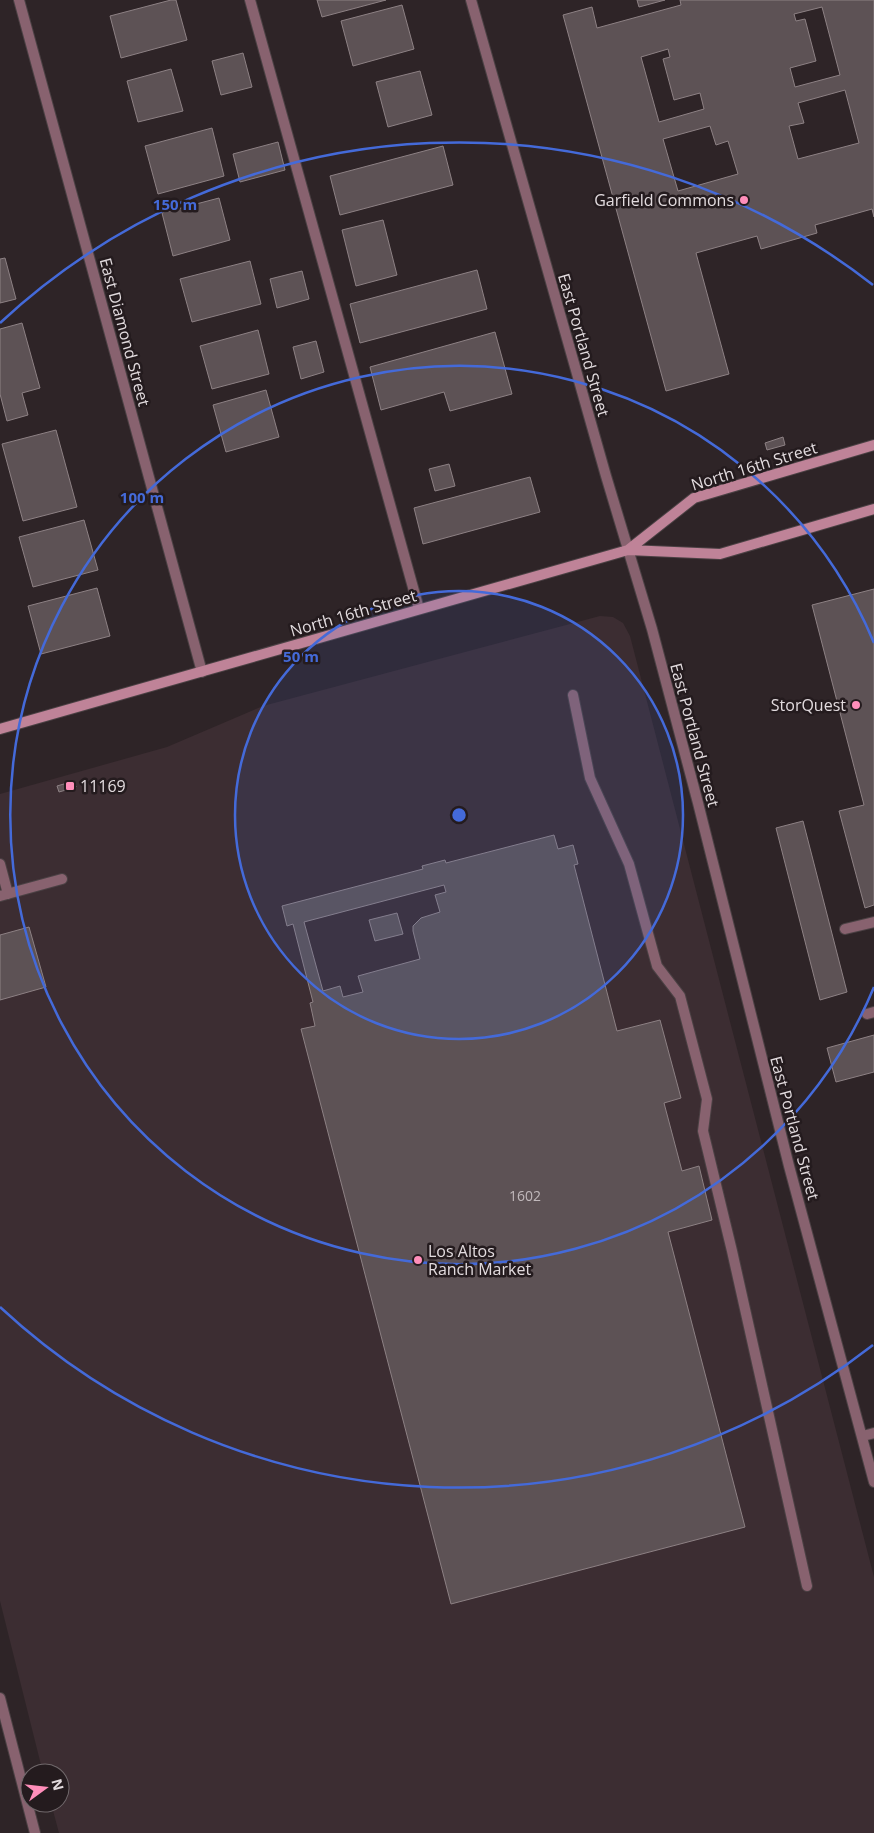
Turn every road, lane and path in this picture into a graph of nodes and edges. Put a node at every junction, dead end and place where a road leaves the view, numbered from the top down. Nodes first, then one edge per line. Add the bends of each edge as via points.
1 (19, 0) edge
2 (250, 0) edge
3 (471, 0) edge
4 (874, 445) edge
5 (874, 509) edge
6 (628, 550) junction
7 (419, 609) junction
8 (202, 672) junction
9 (573, 695) dead end
10 (0, 730) edge
11 (0, 864) edge
12 (62, 879) dead end
13 (4, 895) edge
14 (874, 922) edge
15 (845, 929) dead end
16 (874, 1433) edge
17 (862, 1436) junction
18 (874, 1482) edge
19 (807, 1586) dead end
20 (0, 1698) edge
21 (35, 1833) edge

1 - 8 street, East Diamond Street
2 - 7 street
3 - 6 street, East Portland Street
4 - 6 main road, North 16th Street via 694,498
5 - 6 main road, North 16th Street via 720,554
6 - 7 main road, North 16th Street
6 - 17 street, East Portland Street via 693,783 789,1166
7 - 8 main road, North 16th Street
8 - 10 main road, North 16th Street
9 - 19 street via 590,778 629,864 657,966 680,996 707,1099 702,1131
11 - 13 street
12 - 13 street
14 - 15 street
16 - 17 street
17 - 18 street, East Portland Street
20 - 21 street

